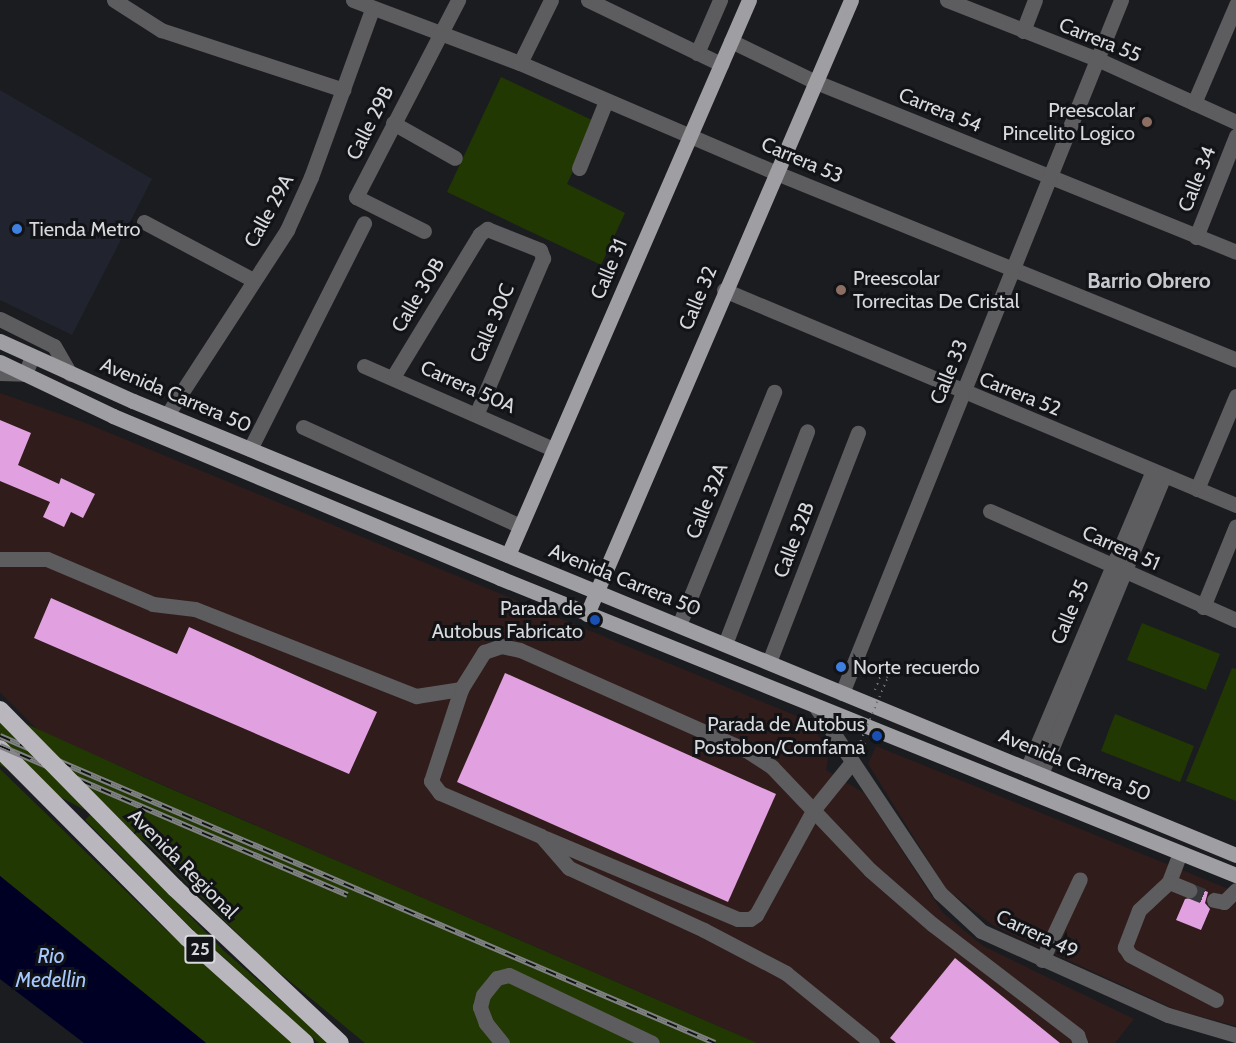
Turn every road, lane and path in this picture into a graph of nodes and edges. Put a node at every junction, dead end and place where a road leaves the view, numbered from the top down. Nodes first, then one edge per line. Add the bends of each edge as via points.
1 (114, 0) edge
2 (352, 0) edge
3 (458, 0) edge
4 (551, 0) edge
5 (588, 0) edge
6 (720, 0) edge
7 (850, 0) edge
8 (947, 0) edge
9 (1035, 0) edge
10 (1121, 0) edge
11 (747, 1) edge
12 (978, 6) edge
13 (372, 9) junction
14 (1235, 12) edge
15 (1023, 31) junction
16 (441, 32) junction
17 (731, 41) junction
18 (696, 53) junction
19 (1097, 59) junction
20 (520, 63) junction
21 (721, 64) junction
22 (816, 82) junction
23 (343, 90) junction
24 (606, 101) junction
25 (1194, 104) junction
26 (1236, 122) edge
27 (393, 123) junction
28 (690, 135) junction
29 (1236, 136) edge
30 (455, 158) dead end
31 (579, 168) dead end
32 (774, 172) junction
33 (1050, 177) junction
34 (144, 222) dead end
35 (364, 223) dead end
36 (424, 231) dead end
37 (480, 234) joint
38 (1196, 237) junction
39 (1236, 252) edge
40 (1013, 269) junction
41 (253, 280) junction
42 (724, 290) junction
43 (0, 319) edge
44 (2, 340) edge
45 (33, 357) junction
46 (1236, 360) edge
47 (0, 362) edge
48 (364, 366) dead end
49 (0, 373) edge
50 (24, 374) junction
51 (70, 374) junction
52 (393, 377) junction
53 (774, 392) dead end
54 (963, 393) junction
55 (1236, 396) edge
56 (477, 413) junction
57 (167, 415) junction
58 (303, 427) dead end
59 (807, 430) dead end
60 (858, 433) dead end
61 (250, 449) junction
62 (553, 449) junction
63 (1158, 473) junction
64 (1197, 489) junction
65 (1236, 505) edge
66 (990, 511) dead end
67 (520, 526) junction
68 (1236, 526) edge
69 (508, 555) junction
70 (0, 559) edge
71 (1118, 570) junction
72 (597, 591) junction
73 (1203, 607) junction
74 (587, 614) junction
75 (1236, 621) edge
76 (679, 625) junction
77 (725, 644) junction
78 (769, 662) junction
79 (461, 689) junction
80 (875, 690) dead end
81 (842, 693) junction
82 (816, 707) junction
83 (0, 710) edge
84 (868, 739) dead end
85 (0, 749) edge
86 (855, 754) junction
87 (1034, 771) junction
88 (814, 809) junction
89 (541, 836) junction
90 (1180, 853) junction
91 (1236, 855) edge
92 (1236, 875) edge
93 (1080, 879) dead end
94 (1169, 882) junction
95 (1189, 890) tunnel mouth
96 (1236, 890) edge
97 (1214, 900) dead end
98 (1042, 960) junction
99 (1216, 1000) dead end
100 (1236, 1035) edge
101 (305, 1043) edge
102 (340, 1043) edge
103 (502, 1043) edge
104 (652, 1043) edge
105 (872, 1043) edge
106 (1080, 1043) edge

1 - 23 street via 160,30
2 - 13 street, Carrera 53
3 - 16 street, Calle 29B
4 - 20 street
5 - 18 street
6 - 18 street
7 - 22 main road, Calle 32
8 - 12 street, Carrera 55
9 - 15 street
10 - 19 street, Calle 33
11 - 17 main road, Calle 31
12 - 15 street, Carrera 55
13 - 16 street, Carrera 53
13 - 23 street, Calle 29A
14 - 25 street
15 - 19 street, Carrera 55
16 - 20 street, Carrera 53
16 - 27 street, Calle 29B
17 - 21 main road, Calle 31
17 - 22 street, Carrera 54
18 - 21 street
19 - 25 street, Carrera 55
19 - 33 street, Calle 33
20 - 24 street, Carrera 53
21 - 28 main road, Calle 31
22 - 32 main road, Calle 32
22 - 33 street, Carrera 54
23 - 41 street, Calle 29A via 287,230
24 - 28 street, Carrera 53
24 - 31 street
25 - 26 street, Carrera 55
27 - 30 street
27 - 36 street, Calle 29B via 356,197
28 - 32 street, Carrera 53
28 - 62 main road, Calle 31
29 - 38 street, Calle 34
32 - 40 street, Carrera 53
32 - 42 main road, Calle 32
33 - 38 street, Carrera 54
33 - 40 street, Calle 33
34 - 41 street
35 - 61 street
37 - 52 street, Calle 30B
37 - 56 street, Calle 30C via 487,229 540,250 543,258
38 - 39 street, Carrera 54
40 - 46 street, Carrera 53
40 - 54 street, Calle 33
41 - 57 street, Calle 29A
42 - 54 street, Carrera 52
42 - 72 main road, Calle 32
43 - 51 street via 54,346
44 - 45 main road, Avenida Carrera 50
45 - 50 street
45 - 51 main road, Avenida Carrera 50
47 - 50 main road
48 - 52 street, Carrera 50A
49 - 50 street
50 - 74 main road via 133,424
51 - 57 main road, Avenida Carrera 50
52 - 56 street, Carrera 50A
53 - 76 street, Calle 32A
54 - 63 street, Carrera 52
54 - 81 street, Calle 33
55 - 64 street
56 - 62 street, Carrera 50A
57 - 61 main road, Avenida Carrera 50
58 - 67 street
59 - 77 street
60 - 78 street, Calle 32B
61 - 69 main road, Avenida Carrera 50
62 - 67 main road, Calle 31
63 - 64 street, Carrera 52
63 - 71 street, Calle 35
64 - 65 street, Carrera 52
66 - 71 street, Carrera 51
67 - 69 main road, Calle 31
68 - 73 street
69 - 72 main road, Avenida Carrera 50
70 - 79 street via 47,559 153,604 195,609 416,696
71 - 73 street, Carrera 51
71 - 87 street, Calle 35
72 - 74 main road, Calle 32
72 - 76 main road, Avenida Carrera 50
73 - 75 street, Carrera 51
74 - 82 main road
76 - 77 main road, Avenida Carrera 50
77 - 78 main road, Avenida Carrera 50
78 - 81 main road, Avenida Carrera 50
79 - 88 street via 484,652 501,646 520,650 746,750 772,767
79 - 89 street via 430,781 440,793
80 - 86 path, bridge via 881,674 888,677
81 - 87 main road, Avenida Carrera 50
82 - 86 street, Carrera 49
82 - 90 main road
83 - 102 highway, Avenida Regional / 25, bridge via 175,888
84 - 86 path via 864,750
85 - 101 highway, 25 via 243,990
86 - 88 street
86 - 98 street, Carrera 49 via 951,906 981,931
87 - 91 main road, Avenida Carrera 50
88 - 89 street via 756,915 750,919 738,919
88 - 106 street via 897,893 1077,1035
89 - 105 street via 569,868 704,930 786,974
90 - 92 main road
90 - 94 street
93 - 98 street
94 - 95 street
94 - 99 street via 1139,910 1125,947 1130,955
96 - 97 street via 1224,902
98 - 100 street, Carrera 49 via 1184,1021
103 - 104 street via 486,1023 480,1007 483,995 497,978 509,975

